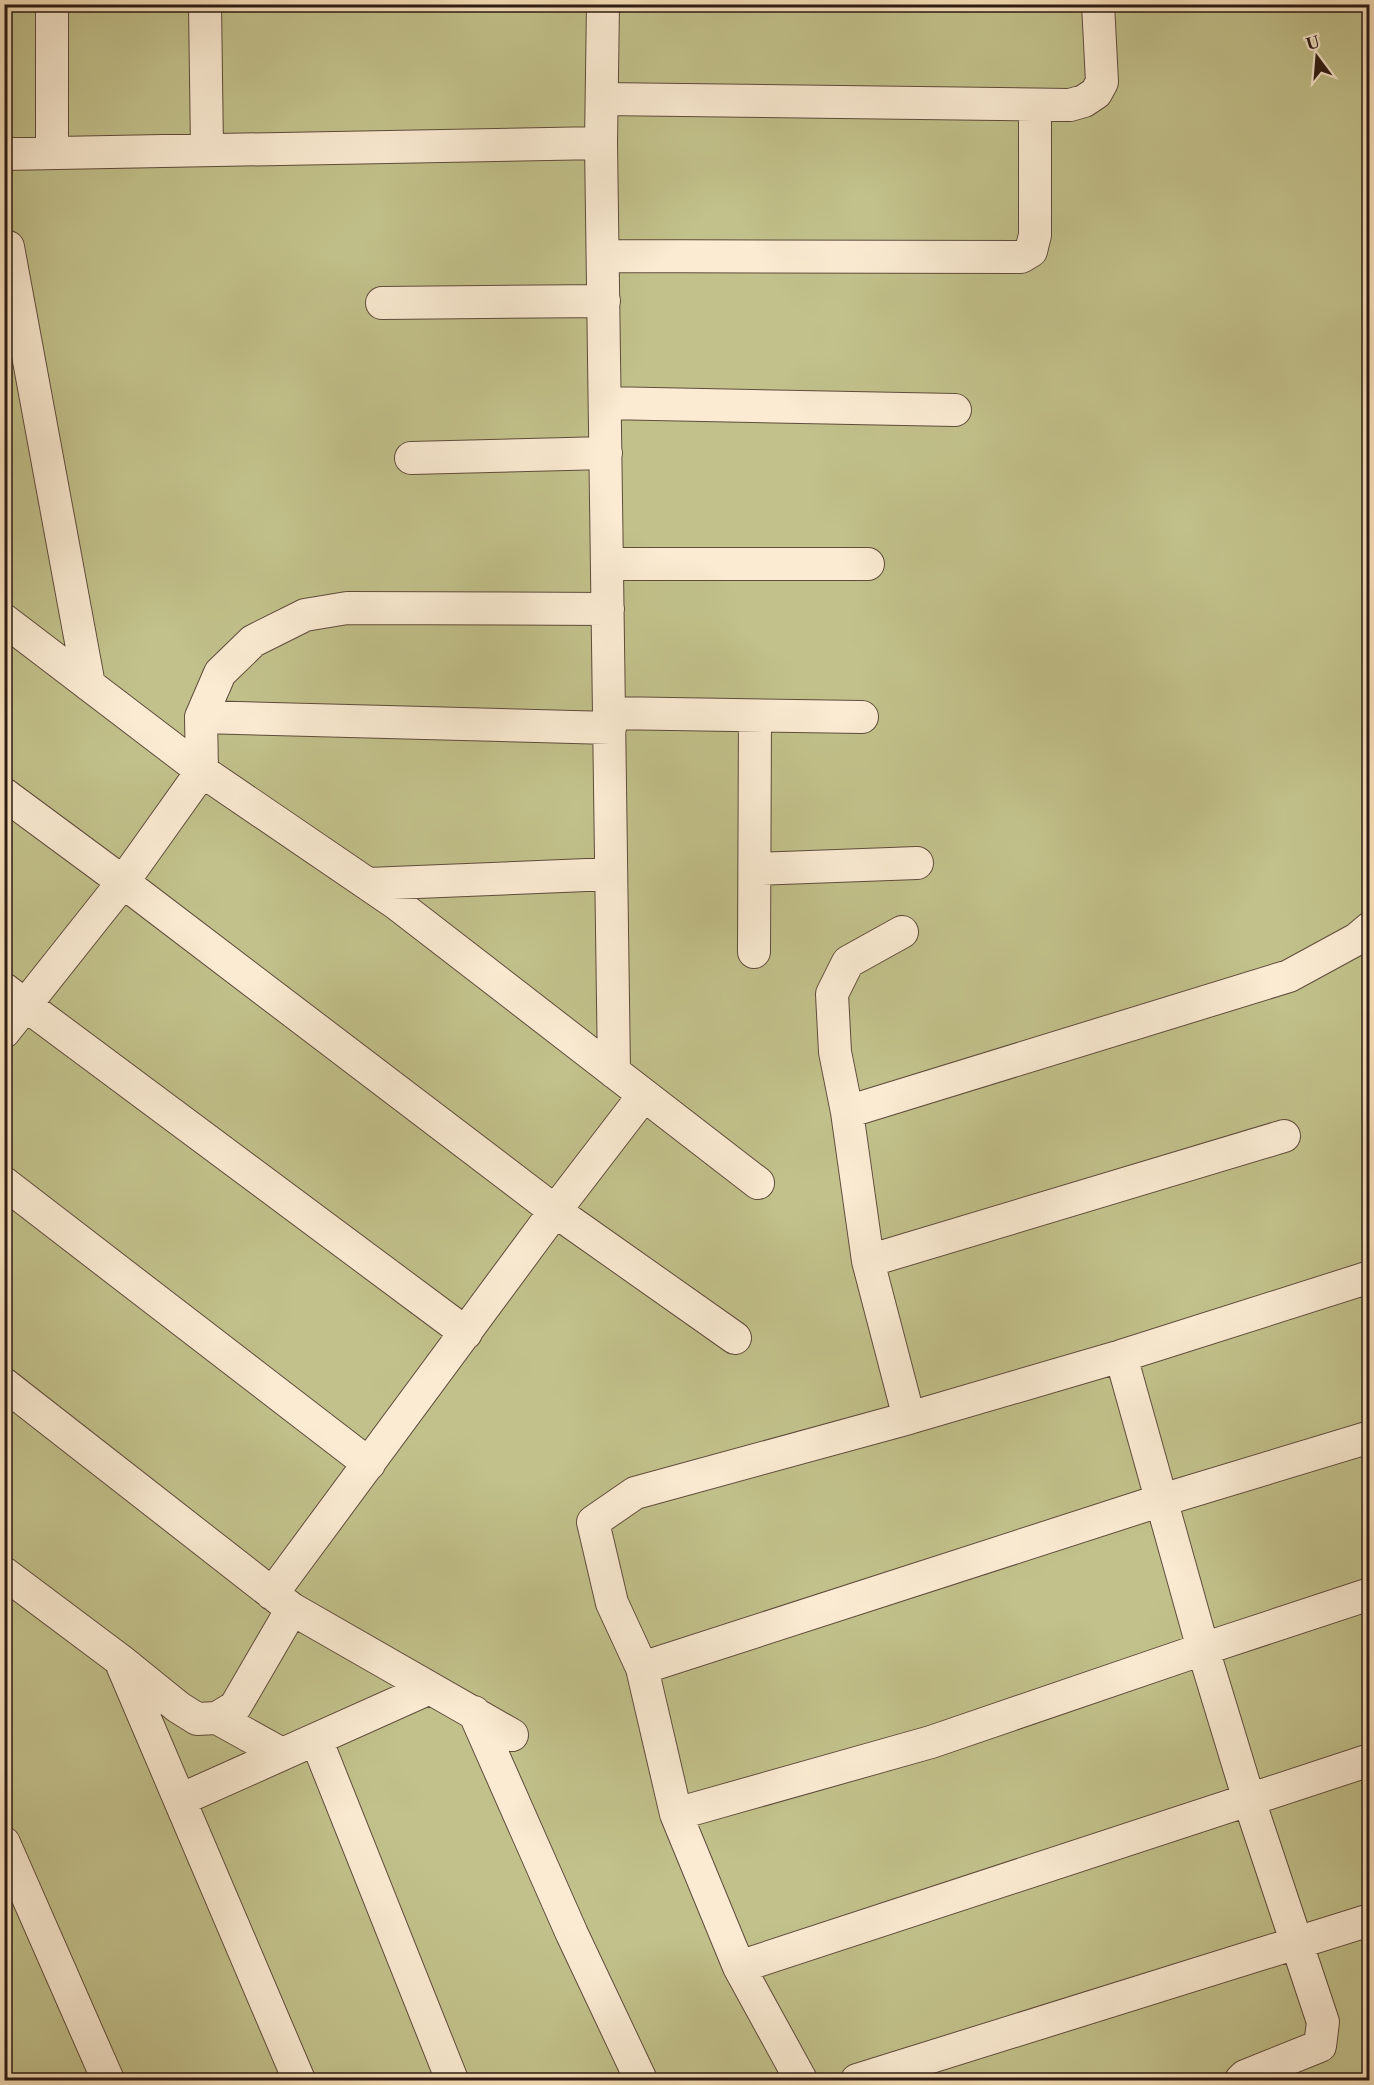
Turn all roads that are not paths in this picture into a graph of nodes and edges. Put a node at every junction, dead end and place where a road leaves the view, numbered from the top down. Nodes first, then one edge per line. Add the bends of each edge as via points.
1 (52, 4) edge
2 (205, 4) edge
3 (603, 4) edge
4 (1098, 4) edge
5 (602, 99) junction
6 (1035, 105) junction
7 (601, 143) junction
8 (207, 150) junction
9 (52, 153) junction
10 (4, 154) edge
11 (8, 247) dead end
12 (604, 256) junction
13 (604, 301) junction
14 (382, 303) dead end
15 (605, 403) junction
16 (956, 410) dead end
17 (606, 453) junction
18 (411, 458) dead end
19 (607, 564) junction
20 (868, 564) dead end
21 (608, 609) junction
22 (4, 620) edge
23 (89, 685) junction
24 (755, 716) junction
25 (201, 717) junction
26 (862, 717) dead end
27 (610, 721) junction
28 (202, 771) junction
29 (4, 794) edge
30 (917, 862) dead end
31 (754, 868) junction
32 (612, 874) junction
33 (123, 882) junction
34 (368, 884) junction
35 (1370, 928) edge
36 (902, 932) dead end
37 (754, 952) dead end
38 (15, 997) edge
39 (4, 1032) edge
40 (614, 1071) junction
41 (644, 1095) junction
42 (847, 1112) junction
43 (1284, 1136) dead end
44 (4, 1183) edge
45 (758, 1183) dead end
46 (555, 1211) junction
47 (868, 1261) junction
48 (1370, 1277) edge
49 (466, 1333) junction
50 (735, 1338) dead end
51 (1121, 1356) junction
52 (4, 1384) edge
53 (909, 1418) junction
54 (1370, 1437) edge
55 (369, 1464) junction
56 (1162, 1500) junction
57 (4, 1573) edge
58 (1370, 1594) edge
59 (282, 1601) junction
60 (1203, 1649) junction
61 (120, 1660) junction
62 (642, 1668) junction
63 (430, 1688) junction
64 (474, 1712) junction
65 (217, 1718) junction
66 (512, 1735) dead end
67 (316, 1739) junction
68 (282, 1754) junction
69 (1370, 1761) edge
70 (180, 1800) junction
71 (1248, 1800) junction
72 (676, 1814) junction
73 (4, 1843) edge
74 (1370, 1920) edge
75 (1296, 1944) junction
76 (739, 1967) junction
77 (108, 2080) edge
78 (299, 2080) edge
79 (452, 2080) edge
80 (641, 2080) edge
81 (801, 2080) edge
82 (857, 2080) edge
83 (1241, 2080) edge

1 - 9 street
2 - 8 street
3 - 5 street
4 - 6 street via 1102,82 1096,93 1070,105
5 - 6 street
5 - 7 street
6 - 12 street via 1035,235 1031,251 1021,257
7 - 8 street
7 - 12 street
8 - 9 street
9 - 10 street
11 - 23 street
12 - 13 street
13 - 14 street
13 - 15 street
15 - 16 street
15 - 17 street
17 - 18 street
17 - 19 street
19 - 20 street
19 - 21 street
21 - 25 street via 347,608 305,615 253,641 220,673
21 - 27 street
22 - 23 street
23 - 28 street
24 - 26 street
24 - 27 street
24 - 31 street
25 - 27 street
25 - 28 street
27 - 32 street
28 - 33 street
28 - 34 street
29 - 33 street
30 - 31 street
31 - 37 street
32 - 34 street
32 - 40 street
33 - 38 street
33 - 46 street
34 - 40 street
35 - 42 street via 1289,976
36 - 42 street via 848,962 832,994 835,1052
38 - 39 street
38 - 49 street
40 - 41 street
41 - 45 street
41 - 46 street
42 - 47 street
43 - 47 street
44 - 55 street
46 - 49 street
46 - 50 street
47 - 53 street
48 - 51 street
49 - 55 street
51 - 53 street
51 - 56 street
52 - 59 street
53 - 62 street via 635,1493 593,1522 612,1603
54 - 56 street
55 - 59 street
56 - 60 street
56 - 62 street
57 - 61 street
58 - 60 street
59 - 63 street
59 - 65 street via 235,1707
60 - 71 street
60 - 72 street via 931,1742
61 - 65 street via 196,1719
61 - 70 street
62 - 72 street
63 - 64 street
63 - 67 street
64 - 66 street
64 - 80 street
65 - 68 street
67 - 68 street
67 - 79 street
68 - 70 street
69 - 71 street
70 - 78 street
71 - 75 street
71 - 76 street
72 - 76 street
73 - 77 street
74 - 75 street
75 - 82 street
75 - 83 street via 1323,2022 1320,2046
76 - 81 street

